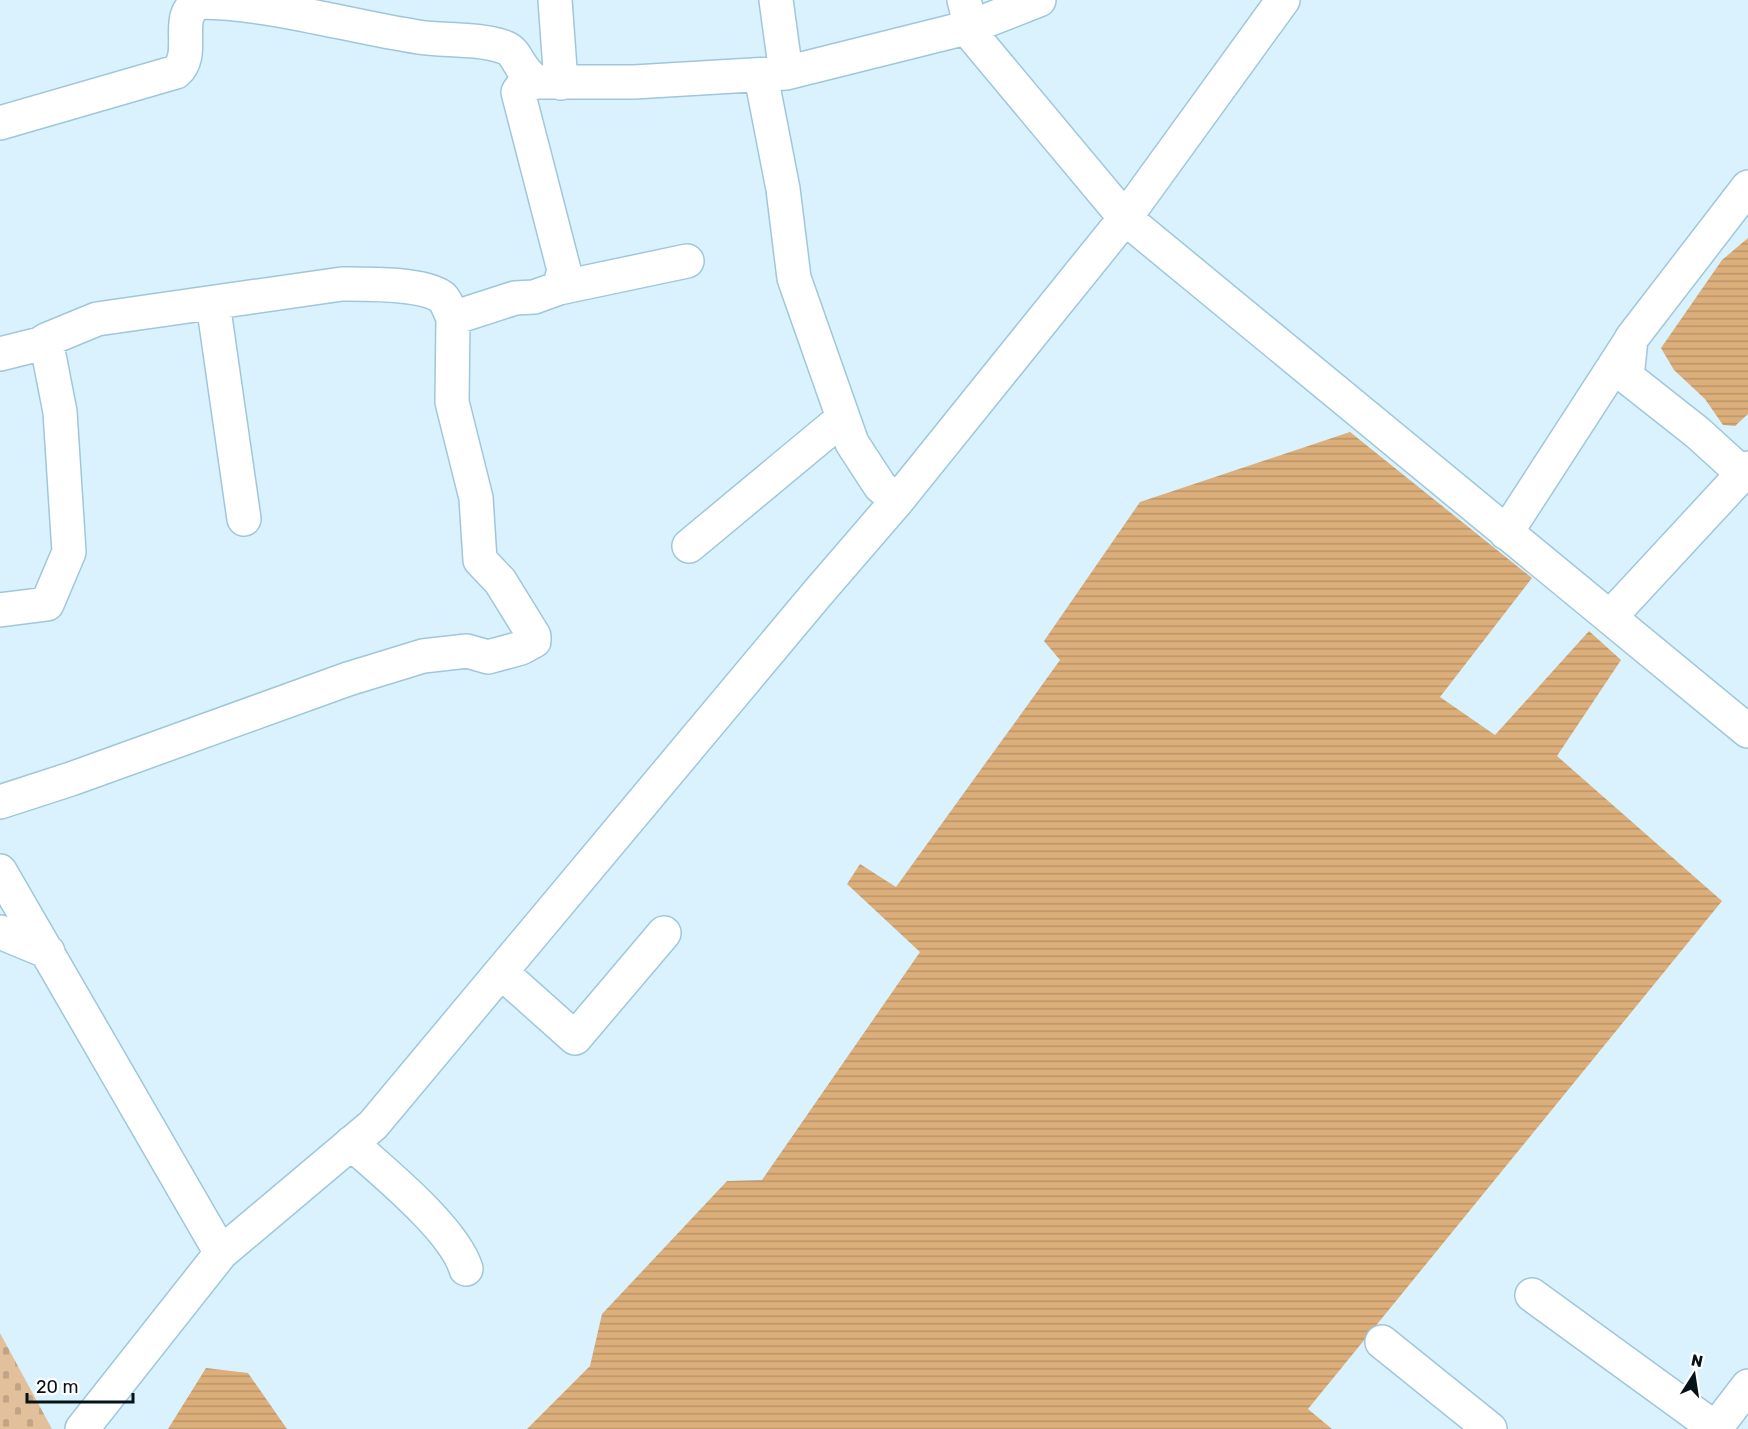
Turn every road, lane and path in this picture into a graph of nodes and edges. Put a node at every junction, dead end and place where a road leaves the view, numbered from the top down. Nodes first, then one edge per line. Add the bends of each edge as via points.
1 (555, 0) edge
2 (776, 0) edge
3 (1039, 0) edge
4 (1282, 0) edge
5 (967, 13) edge
6 (773, 74) junction
7 (549, 83) junction
8 (0, 123) edge
9 (1748, 187) edge
10 (1125, 218) junction
11 (687, 261) dead end
12 (559, 288) junction
13 (213, 303) junction
14 (453, 318) junction
15 (1631, 339) junction
16 (46, 340) junction
17 (0, 354) edge
18 (843, 418) junction
19 (1745, 471) edge
20 (897, 501) junction
21 (244, 519) dead end
22 (1506, 532) junction
23 (689, 546) dead end
24 (0, 610) edge
25 (1610, 618) junction
26 (1748, 731) edge
27 (0, 802) edge
28 (0, 872) edge
29 (0, 932) edge
30 (663, 933) dead end
31 (48, 952) junction
32 (501, 972) junction
33 (351, 1143) junction
34 (221, 1253) junction
35 (466, 1269) dead end
36 (1532, 1295) dead end
37 (1382, 1342) dead end
38 (1748, 1386) edge
39 (1715, 1428) edge
40 (82, 1429) edge
41 (1490, 1429) edge

1 - 7 street
2 - 6 street
3 - 5 street
4 - 10 street
5 - 6 street
5 - 10 street via 973,36
6 - 7 street
6 - 18 street via 794,278
7 - 8 street via 522,71 512,52 502,46 440,40 258,8 201,2 193,4 186,13 185,59 176,72
7 - 12 street via 523,85 518,92 561,253 564,270
9 - 15 street
10 - 20 street
10 - 22 street
11 - 12 street
12 - 14 street
13 - 14 street via 342,284 372,284 432,293 443,298
13 - 16 street via 97,319
13 - 21 street
14 - 27 street via 452,402 476,498 480,560 500,581 534,641 488,657 448,651 412,659
15 - 19 street via 1627,377
15 - 22 street
16 - 17 street
16 - 24 street via 60,412 69,552 46,604
18 - 20 street via 852,443 880,486
18 - 23 street
19 - 25 street
20 - 32 street
22 - 25 street
25 - 26 street
28 - 31 street
29 - 31 street
30 - 32 street via 575,1038
31 - 34 street
32 - 33 street via 373,1125
33 - 34 street
33 - 35 street via 412,1198 462,1256
34 - 40 street
36 - 39 street
37 - 41 street
38 - 39 street

